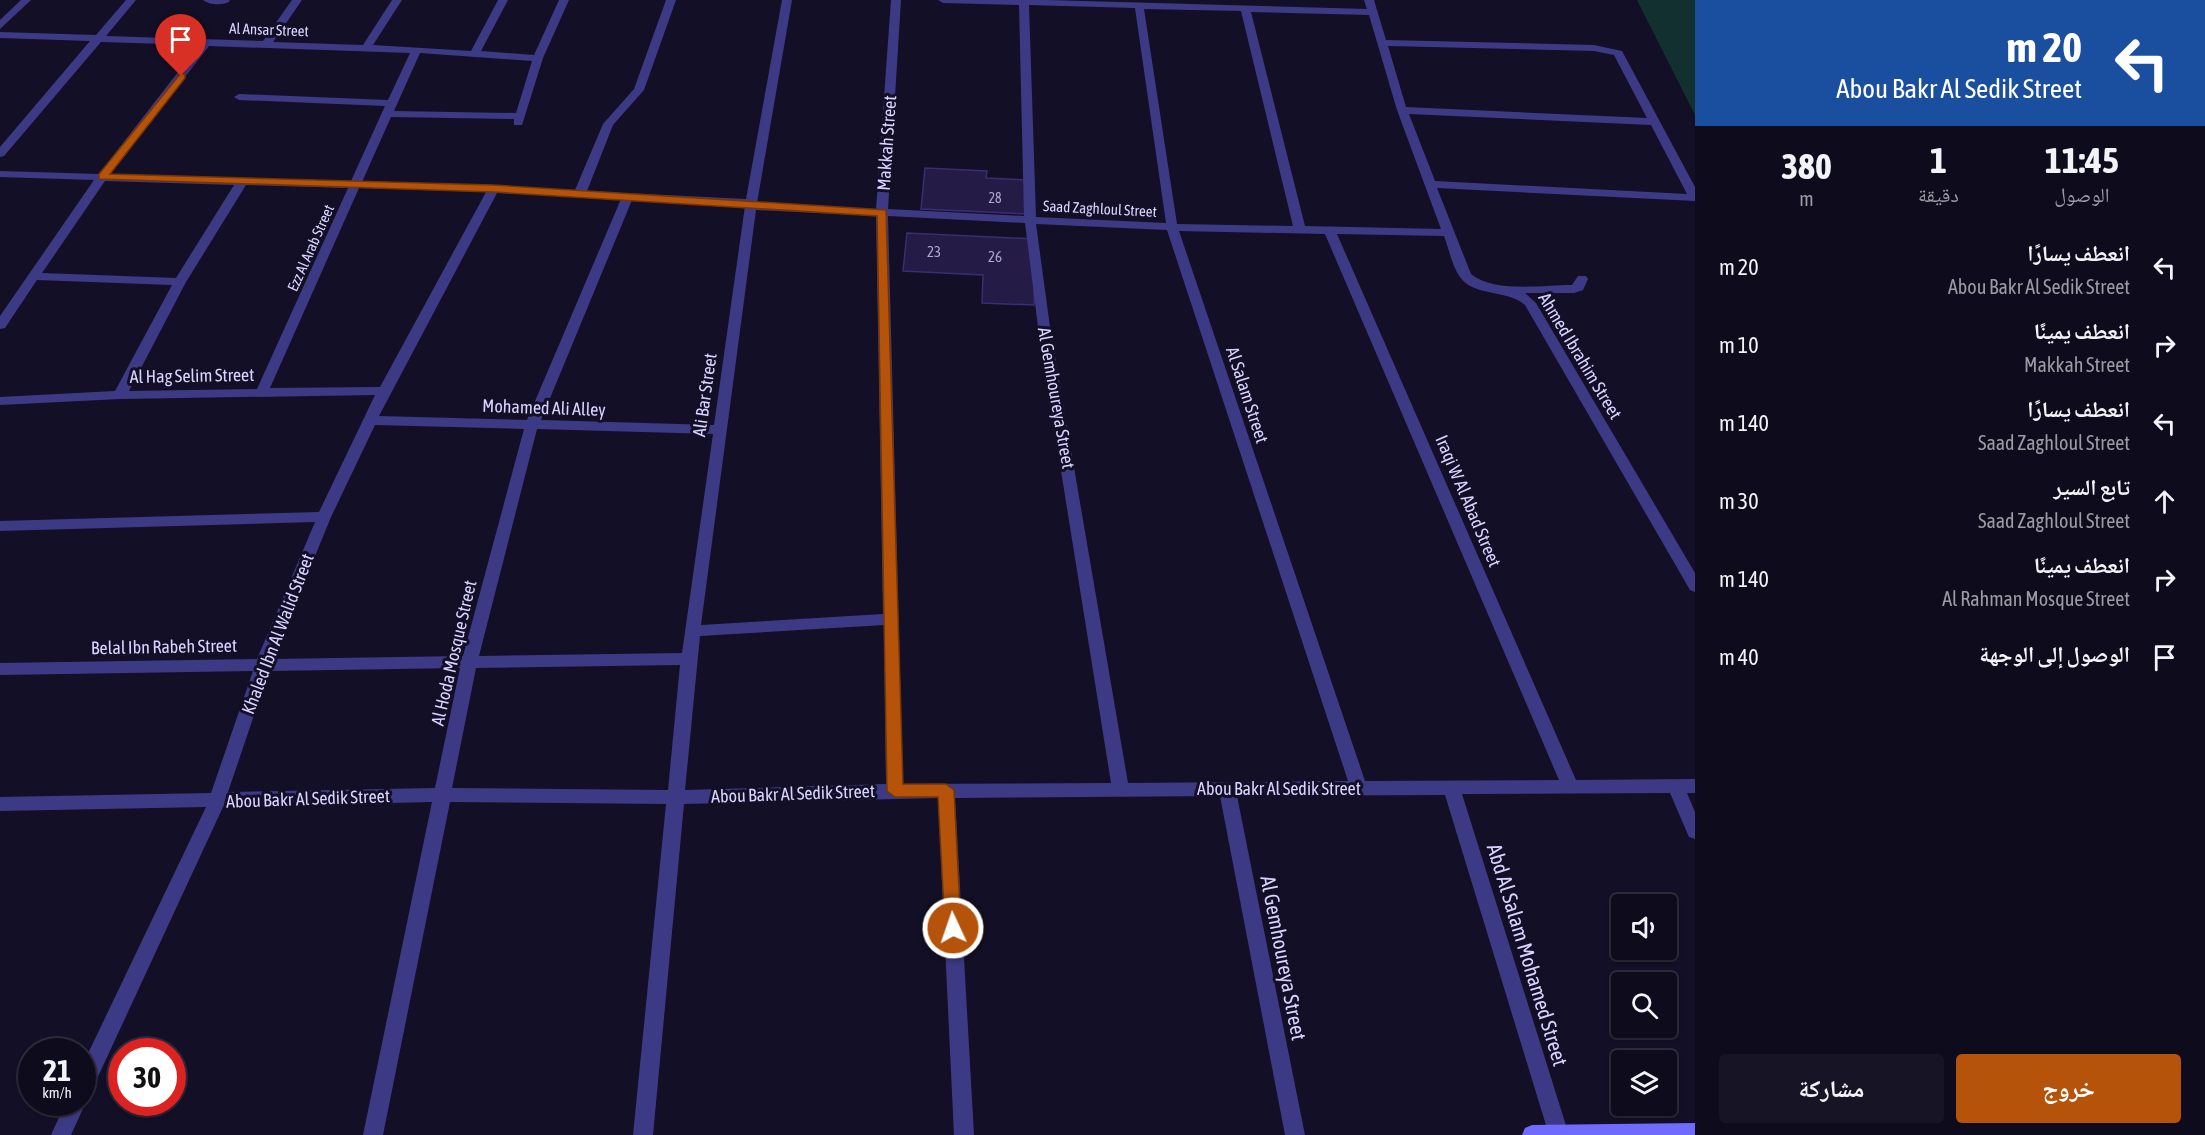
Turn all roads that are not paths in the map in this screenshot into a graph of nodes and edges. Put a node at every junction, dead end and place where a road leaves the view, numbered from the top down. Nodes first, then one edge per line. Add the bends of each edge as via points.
1 (26, 0) edge
2 (131, 0) edge
3 (208, 0) edge
4 (297, 0) edge
5 (397, 0) edge
6 (503, 0) edge
7 (564, 0) edge
8 (671, 0) edge
9 (787, 0) edge
10 (896, 0) edge
11 (943, 0) edge
12 (225, 1) edge
13 (984, 1) edge
14 (1024, 2) junction
15 (1116, 2) edge
16 (1139, 5) junction
17 (1237, 5) edge
18 (1370, 6) edge
19 (0, 26) edge
20 (0, 35) edge
21 (99, 39) junction
22 (207, 42) junction
23 (1382, 43) junction
24 (266, 44) junction
25 (366, 48) junction
26 (416, 50) junction
27 (474, 54) junction
28 (538, 58) junction
29 (239, 97) dead end
30 (390, 108) junction
31 (1402, 110) junction
32 (1656, 122) junction
33 (0, 154) edge
34 (0, 174) edge
35 (103, 177) junction
36 (243, 180) junction
37 (356, 184) junction
38 (1429, 184) junction
39 (493, 189) junction
40 (580, 193) junction
41 (628, 196) junction
42 (1695, 198) edge
43 (751, 205) junction
44 (882, 213) junction
45 (1030, 220) junction
46 (1172, 227) junction
47 (1300, 230) junction
48 (1329, 230) junction
49 (1448, 233) junction
50 (34, 276) junction
51 (1582, 279) dead end
52 (180, 282) junction
53 (1508, 289) junction
54 (2, 318) edge
55 (384, 391) junction
56 (262, 392) junction
57 (120, 395) junction
58 (0, 401) edge
59 (370, 420) junction
60 (531, 427) junction
61 (718, 430) junction
62 (324, 517) junction
63 (0, 526) edge
64 (1695, 586) edge
65 (892, 619) junction
66 (692, 631) junction
67 (689, 659) junction
68 (470, 660) junction
69 (263, 664) junction
70 (0, 669) edge
71 (1676, 786) junction
72 (1695, 786) edge
73 (1571, 787) junction
74 (1359, 788) junction
75 (1227, 789) junction
76 (1452, 789) junction
77 (946, 790) junction
78 (895, 791) junction
79 (1121, 791) junction
80 (444, 795) junction
81 (675, 797) junction
82 (218, 801) junction
83 (0, 804) edge
84 (1695, 832) edge
85 (96, 1059) edge
86 (70, 1116) edge
87 (1695, 1133) edge
88 (61, 1135) edge
89 (373, 1135) edge
90 (644, 1135) edge
91 (964, 1135) edge
92 (1295, 1135) edge
93 (1532, 1135) edge
94 (1558, 1135) edge

1 - 19 street
2 - 21 street
3 - 12 street
4 - 24 street
5 - 25 street
6 - 27 street
7 - 28 street
8 - 40 street via 639,90 608,124
9 - 43 street, Ali Bar Street
10 - 44 street, Makkah Street
11 - 13 street
13 - 14 street
14 - 15 street
14 - 45 street, Al Gemhoureya Street
15 - 16 street
16 - 17 street
16 - 46 street, Al Salam Street
17 - 18 street
17 - 47 street
18 - 23 street, Ahmed Ibrahim Street
20 - 21 street, Al Ansar Street
21 - 22 street, Al Ansar Street
21 - 33 street
22 - 24 street, Al Ansar Street
22 - 35 street
23 - 31 street, Ahmed Ibrahim Street
23 - 32 street via 1611,50 1622,57
24 - 25 street, Al Ansar Street
25 - 26 street, Al Ansar Street
26 - 27 street, Al Ansar Street
26 - 30 street, Ezz Al Arab Street
27 - 28 street, Al Ansar Street
28 - 30 street via 519,120
29 - 30 street
30 - 37 street, Ezz Al Arab Street
31 - 32 street
31 - 38 street, Ahmed Ibrahim Street
32 - 42 street
34 - 35 street, Saad Zaghloul Street
35 - 36 street, Saad Zaghloul Street
35 - 50 street
36 - 37 street, Saad Zaghloul Street
36 - 52 street
37 - 39 street, Saad Zaghloul Street
37 - 56 street, Ezz Al Arab Street
38 - 42 street
38 - 49 street, Ahmed Ibrahim Street
39 - 40 street, Saad Zaghloul Street
39 - 55 street, Khaled Ibn Al Walid Street
40 - 41 street, Saad Zaghloul Street
41 - 43 street, Saad Zaghloul Street
41 - 60 street, Al Hoda Mosque Street
43 - 44 street, Saad Zaghloul Street
43 - 61 street, Ali Bar Street
44 - 45 street, Saad Zaghloul Street
44 - 65 street, Makkah Street
45 - 46 street, Saad Zaghloul Street
45 - 79 street, Al Gemhoureya Street via 1044,327
46 - 47 street, Saad Zaghloul Street
46 - 74 street, Al Salam Street
47 - 48 street, Saad Zaghloul Street
48 - 49 street, Saad Zaghloul Street
48 - 73 street, Iraqi W Al Abad Street
49 - 53 street, Ahmed Ibrahim Street via 1468,280
50 - 52 street
50 - 54 street
51 - 53 street via 1574,290
52 - 57 street
53 - 64 street, Ahmed Ibrahim Street via 1530,303
55 - 56 street, Al Hag Selim Street
55 - 59 street, Khaled Ibn Al Walid Street
56 - 57 street, Al Hag Selim Street
57 - 58 street, Al Hag Selim Street
59 - 60 street, Mohamed Ali Alley
59 - 62 street, Khaled Ibn Al Walid Street
60 - 61 street, Mohamed Ali Alley
60 - 68 street, Al Hoda Mosque Street
61 - 66 street, Ali Bar Street
62 - 63 street
62 - 69 street, Khaled Ibn Al Walid Street
65 - 66 street
65 - 78 street, Makkah Street
66 - 67 street, Ali Bar Street
67 - 68 street, Belal Ibn Rabeh Street
67 - 81 street, Ali Bar Street
68 - 69 street, Belal Ibn Rabeh Street
68 - 80 street, Al Hoda Mosque Street
69 - 70 street, Belal Ibn Rabeh Street
69 - 82 street, Khaled Ibn Al Walid Street
71 - 72 street, Abou Bakr Al Sedik Street
71 - 73 street, Abou Bakr Al Sedik Street
71 - 84 street
73 - 76 street, Abou Bakr Al Sedik Street
74 - 75 street, Abou Bakr Al Sedik Street
74 - 76 street, Abou Bakr Al Sedik Street
75 - 79 street, Abou Bakr Al Sedik Street
75 - 92 street, Al Gemhoureya Street
76 - 94 street, Abd Al Salam Mohamed Street
77 - 78 street, Abou Bakr Al Sedik Street
77 - 79 street, Abou Bakr Al Sedik Street
77 - 91 street
78 - 81 street, Abou Bakr Al Sedik Street
80 - 81 street, Abou Bakr Al Sedik Street
80 - 82 street, Abou Bakr Al Sedik Street
80 - 89 street, Al Hoda Mosque Street
81 - 90 street, Ali Bar Street
82 - 83 street, Abou Bakr Al Sedik Street
82 - 85 street, Khaled Ibn Al Walid Street
86 - 88 street
87 - 94 street
93 - 94 street

